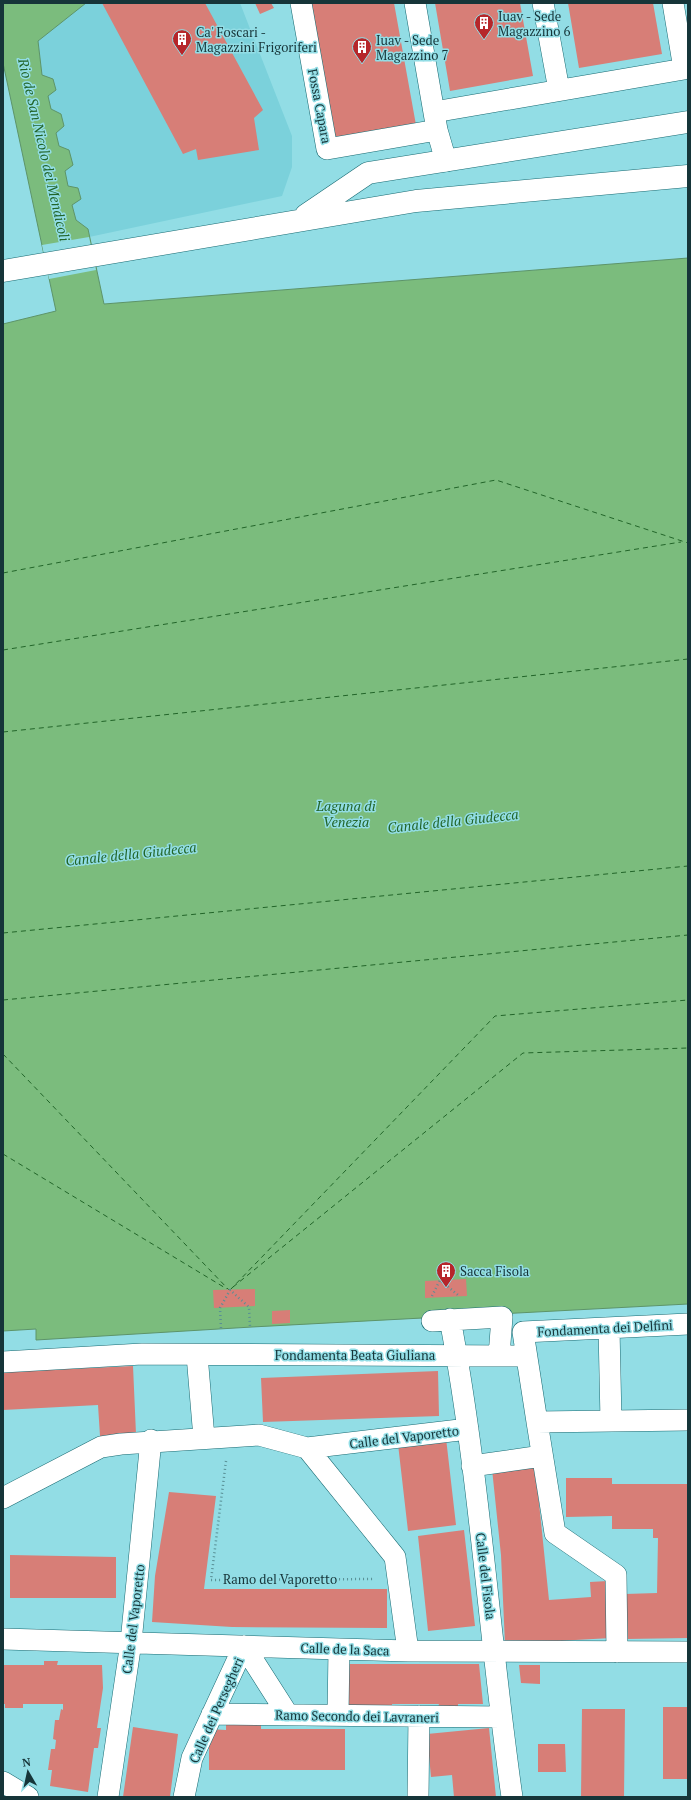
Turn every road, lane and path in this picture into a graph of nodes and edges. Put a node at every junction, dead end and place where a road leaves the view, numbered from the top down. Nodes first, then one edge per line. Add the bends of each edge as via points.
1 (301, 3) edge
2 (414, 3) edge
3 (543, 3) edge
4 (673, 3) edge
5 (559, 90) junction
6 (435, 121) junction
7 (688, 122) edge
8 (446, 161) junction
9 (688, 176) edge
10 (300, 219) junction
11 (3, 271) edge
12 (688, 1324) edge
13 (250, 1327) dead end
14 (221, 1328) dead end
15 (609, 1328) junction
16 (197, 1355) junction
17 (457, 1356) junction
18 (499, 1356) junction
19 (526, 1356) junction
20 (3, 1362) edge
21 (688, 1420) edge
22 (611, 1421) junction
23 (537, 1422) junction
24 (468, 1429) junction
25 (229, 1436) junction
26 (204, 1438) junction
27 (148, 1441) junction
28 (308, 1448) junction
29 (542, 1456) junction
30 (472, 1466) junction
31 (3, 1498) edge
32 (398, 1579) junction
33 (3, 1639) edge
34 (131, 1642) junction
35 (244, 1646) junction
36 (339, 1649) junction
37 (408, 1651) junction
38 (495, 1652) junction
39 (617, 1652) junction
40 (688, 1652) edge
41 (212, 1714) junction
42 (288, 1715) junction
43 (338, 1715) junction
44 (419, 1716) junction
45 (501, 1717) junction
46 (3, 1782) edge
47 (28, 1797) edge
48 (108, 1797) edge
49 (184, 1797) edge
50 (418, 1797) edge
51 (512, 1797) edge

1 - 6 street, Fossa Capara via 327,149
2 - 6 street
3 - 5 street
4 - 5 street via 684,69
5 - 6 street
6 - 8 street
7 - 8 street
8 - 10 street via 368,174
9 - 10 street via 416,201
10 - 11 street
12 - 15 street, Fondamenta dei Delfini
13 - 14 path via 249,1307 230,1290 220,1308
15 - 19 street, Fondamenta dei Delfini via 523,1332
15 - 22 street
16 - 17 street, Fondamenta Beata Giuliana
16 - 20 street, Fondamenta Beata Giuliana via 142,1354
16 - 26 street
17 - 18 street, Fondamenta Beata Giuliana
17 - 18 street via 441,1320 502,1317
17 - 24 street, Calle del Fisola
18 - 19 street, Fondamenta Beata Giuliana
19 - 23 street, Fondamenta dei Delfini
21 - 22 street
22 - 23 street
23 - 29 street, Fondamenta dei Delfini
24 - 28 street, Calle del Vaporetto
24 - 30 street, Calle del Fisola
25 - 26 street, Calle del Vaporetto
25 - 28 street, Calle del Vaporetto via 259,1435
25 - 32 path, Ramo del Vaporetto via 211,1580
26 - 27 street, Calle del Vaporetto
27 - 31 street via 101,1447
27 - 34 street, Calle del Vaporetto
28 - 32 street via 395,1557
29 - 30 street
29 - 39 street, Fondamenta dei Delfini via 555,1533 616,1575
30 - 38 street, Calle del Fisola
32 - 37 street
33 - 34 street, Calle de la Saca
34 - 35 street, Calle de la Saca
34 - 48 street, Calle del Vaporetto
35 - 36 street, Calle de la Saca
35 - 41 street, Calle dei Persegheri
35 - 42 street
36 - 37 street, Calle de la Saca
36 - 43 street
37 - 38 street, Calle de la Saca
38 - 39 street, Calle de la Saca
38 - 45 street, Calle del Fisola
39 - 40 street, Calle de la Saca
41 - 42 street, Ramo Secondo dei Lavraneri
41 - 49 street, Calle dei Persegheri via 192,1758
42 - 43 street, Ramo Secondo dei Lavraneri
43 - 44 street, Ramo Secondo dei Lavraneri
44 - 45 street, Ramo Secondo dei Lavraneri
44 - 50 street
45 - 51 street, Calle del Fisola
46 - 47 street

